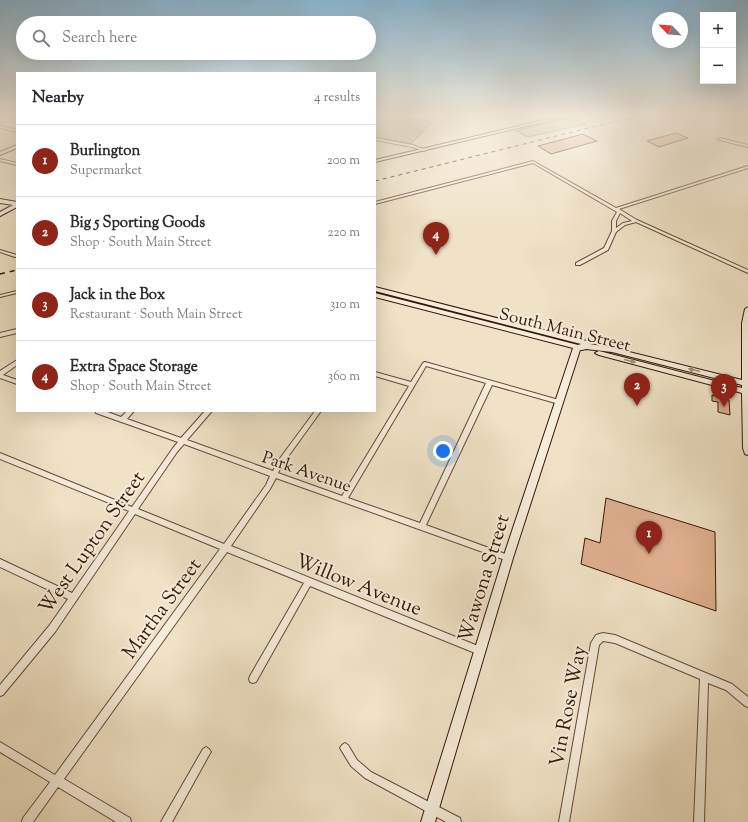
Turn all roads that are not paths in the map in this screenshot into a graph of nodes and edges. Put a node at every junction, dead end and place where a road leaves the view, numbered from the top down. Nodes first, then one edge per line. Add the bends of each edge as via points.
1 (409, 153) edge
2 (0, 160) edge
3 (376, 161) edge
4 (16, 164) edge
5 (748, 167) edge
6 (0, 201) edge
7 (376, 202) edge
8 (16, 205) edge
9 (16, 206) edge
10 (618, 210) junction
11 (0, 214) edge
12 (636, 221) junction
13 (614, 230) junction
14 (0, 251) edge
15 (15, 256) dead end
16 (578, 264) dead end
17 (748, 272) edge
18 (376, 289) edge
19 (16, 292) edge
20 (376, 295) edge
21 (0, 296) edge
22 (748, 309) edge
23 (455, 313) junction
24 (16, 331) edge
25 (0, 336) edge
26 (577, 347) junction
27 (613, 350) junction
28 (16, 363) edge
29 (376, 374) edge
30 (0, 375) edge
31 (16, 382) edge
32 (490, 382) junction
33 (413, 385) junction
34 (747, 388) edge
35 (559, 402) junction
36 (101, 412) edge
37 (130, 412) edge
38 (208, 412) edge
39 (317, 412) edge
40 (122, 420) junction
41 (182, 441) junction
42 (748, 452) edge
43 (0, 456) edge
44 (274, 474) junction
45 (344, 499) junction
46 (133, 510) junction
47 (422, 526) junction
48 (225, 548) junction
49 (508, 558) junction
50 (0, 563) edge
51 (309, 581) junction
52 (73, 598) junction
53 (480, 651) junction
54 (704, 676) junction
55 (253, 679) dead end
56 (0, 692) edge
57 (748, 702) edge
58 (0, 747) edge
59 (345, 748) dead end
60 (206, 752) dead end
61 (56, 780) junction
62 (432, 809) junction
63 (27, 822) edge
64 (126, 822) edge
65 (166, 822) edge
66 (428, 822) edge
67 (456, 822) edge
68 (564, 822) edge
69 (699, 822) edge

1 - 3 main road
2 - 4 street
5 - 10 street
6 - 8 main road
7 - 10 street via 533,162
9 - 11 main road
10 - 12 street
10 - 13 street
12 - 13 street
12 - 17 street
13 - 16 street via 606,249
14 - 15 street
18 - 23 main road, South Main Street
19 - 21 street
20 - 23 main road, South Main Street
22 - 34 main road via 745,323
23 - 26 main road, South Main Street
23 - 27 main road, South Main Street
24 - 25 street
26 - 27 main road
26 -> 34 main road, South Main Street
26 - 35 main road, Wawona Street
34 -> 27 main road, South Main Street
28 - 30 street
29 - 33 street
30 - 31 street
32 - 33 street via 426,364
32 - 35 street
32 - 47 street
33 - 45 street
34 - 42 main road
35 - 49 main road, Wawona Street
36 - 40 street, Park Avenue
37 - 40 street
38 - 41 street, West Lupton Street
39 - 44 street, Martha Street
40 - 41 street, Park Avenue
41 - 44 street, Park Avenue
41 - 46 street, West Lupton Street
43 - 46 street, Willow Avenue
44 - 45 street, Park Avenue
44 - 48 street, Martha Street via 268,488
45 - 47 street, Park Avenue
46 - 48 street, Willow Avenue
46 - 52 street, West Lupton Street
47 - 49 street, Park Avenue
48 - 51 street, Willow Avenue
48 - 61 street, Martha Street
49 - 53 main road, Wawona Street
50 - 52 street
51 - 53 street, Willow Avenue
51 - 55 street
52 - 56 street, West Lupton Street via 42,642
53 - 62 main road, Wawona Street
54 - 57 street via 729,687
54 - 68 street, Vin Rose Way via 615,639 599,638 595,643
54 - 69 street
58 - 61 street
59 - 62 street via 354,763 368,775
60 - 65 street
61 - 63 street, Martha Street
61 - 64 street
62 - 66 main road, Wawona Street
62 - 67 street

